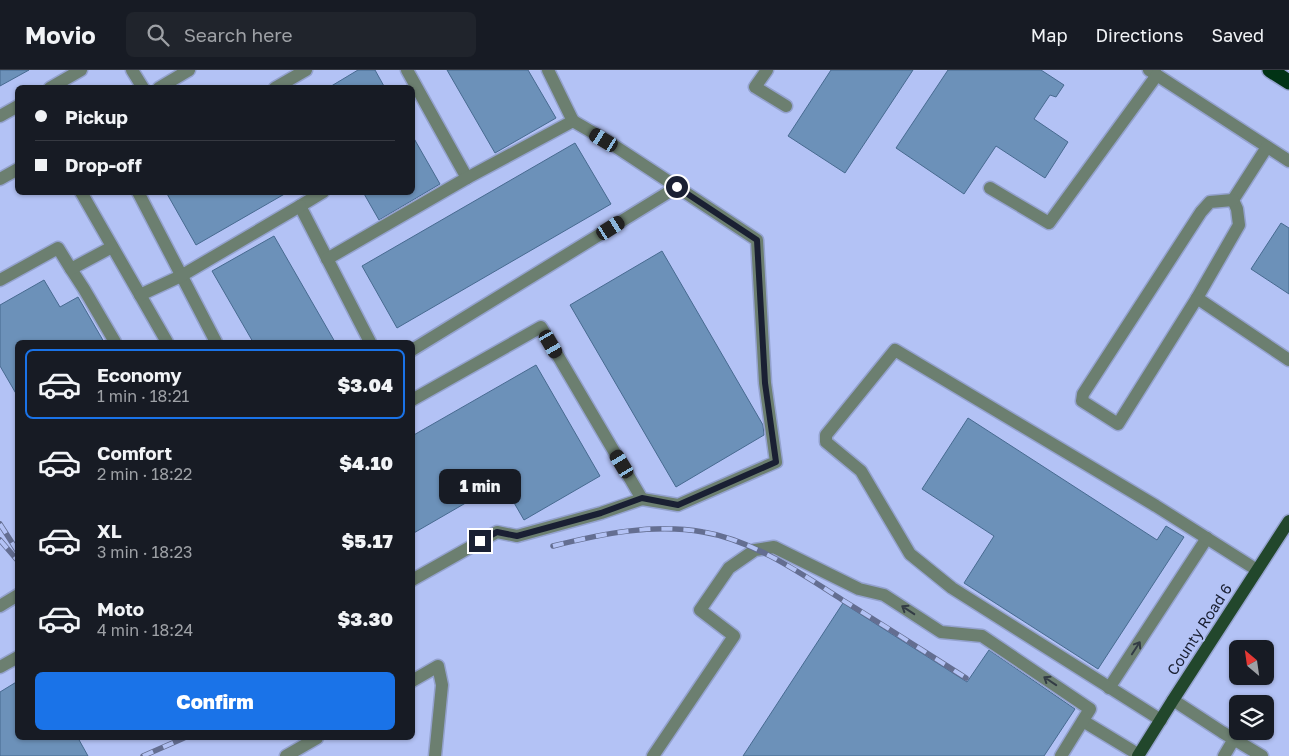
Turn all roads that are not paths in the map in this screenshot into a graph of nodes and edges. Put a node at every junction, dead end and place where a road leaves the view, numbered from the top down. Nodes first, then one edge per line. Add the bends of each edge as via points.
1 (81, 70) edge
2 (132, 70) edge
3 (189, 70) edge
4 (278, 70) edge
5 (306, 70) edge
6 (407, 70) edge
7 (548, 70) edge
8 (767, 70) edge
9 (1270, 70) edge
10 (1153, 73) edge
11 (1289, 82) edge
12 (55, 85) edge
13 (141, 85) edge
14 (164, 85) edge
15 (282, 85) edge
16 (284, 85) edge
17 (786, 106) dead end
18 (15, 108) edge
19 (0, 116) edge
20 (573, 121) junction
21 (1267, 147) junction
22 (1289, 161) edge
23 (15, 171) edge
24 (467, 178) junction
25 (0, 179) edge
26 (677, 187) junction
27 (990, 188) dead end
28 (83, 195) edge
29 (140, 195) edge
30 (318, 195) edge
31 (1233, 200) junction
32 (300, 206) junction
33 (112, 246) junction
34 (327, 258) junction
35 (71, 269) junction
36 (182, 276) junction
37 (0, 280) edge
38 (140, 295) junction
39 (1198, 298) junction
40 (114, 340) edge
41 (166, 340) edge
42 (215, 340) edge
43 (369, 340) edge
44 (415, 348) edge
45 (1289, 360) edge
46 (415, 398) edge
47 (642, 498) junction
48 (1289, 521) edge
49 (1207, 538) junction
50 (1257, 570) junction
51 (415, 578) edge
52 (15, 598) edge
53 (0, 606) edge
54 (15, 659) edge
55 (0, 667) edge
56 (415, 679) edge
57 (1109, 688) junction
58 (1173, 700) junction
59 (1161, 720) junction
60 (1083, 721) junction
61 (1229, 736) edge
62 (314, 740) edge
63 (1233, 740) edge
64 (1236, 740) edge
65 (286, 756) edge
66 (435, 756) edge
67 (653, 756) edge
68 (1061, 756) edge
69 (1138, 756) edge
70 (1224, 756) edge
71 (1262, 756) edge

1 - 12 street
2 - 13 street
3 - 14 street
4 - 15 street
5 - 16 street
6 - 24 street
7 - 20 street
8 - 17 street via 755,87
9 - 11 highway
10 - 21 street
10 - 27 street via 1049,223
18 - 19 street
20 - 24 street
20 - 26 street
21 - 22 street
21 - 31 street
23 - 25 street
24 - 34 street
26 - 44 street
26 - 47 street via 757,240 765,383 776,462 678,505
28 - 33 street
29 - 36 street
30 - 32 street
31 - 39 street via 1240,225
31 - 39 street via 1210,202 1201,212 1083,394 1082,401 1118,424
32 - 34 street
32 - 36 street
33 - 35 street
33 - 38 street
34 - 43 street
35 - 37 street via 58,248
35 - 40 street
36 - 38 street
36 - 42 street
38 - 41 street
39 - 45 street
46 - 47 street via 541,326
47 - 51 street via 517,536 497,532
48 - 50 main road, County Road 6
49 - 50 street
57 -> 49 street
49 - 57 street via 895,350 826,435 826,442 861,471 910,554 952,588
50 - 58 main road, County Road 6
52 - 53 street
54 - 55 street
56 - 66 street via 438,666 442,685
57 - 59 street
58 - 59 main road, County Road 6
58 - 61 street
59 - 69 main road, County Road 6
60 -> 67 street via 1090,709 982,636 941,632 884,595 859,589 774,547 755,550 729,568 700,610 734,636
60 - 68 street
60 - 69 street
62 - 65 street
63 - 70 street
64 - 71 street

